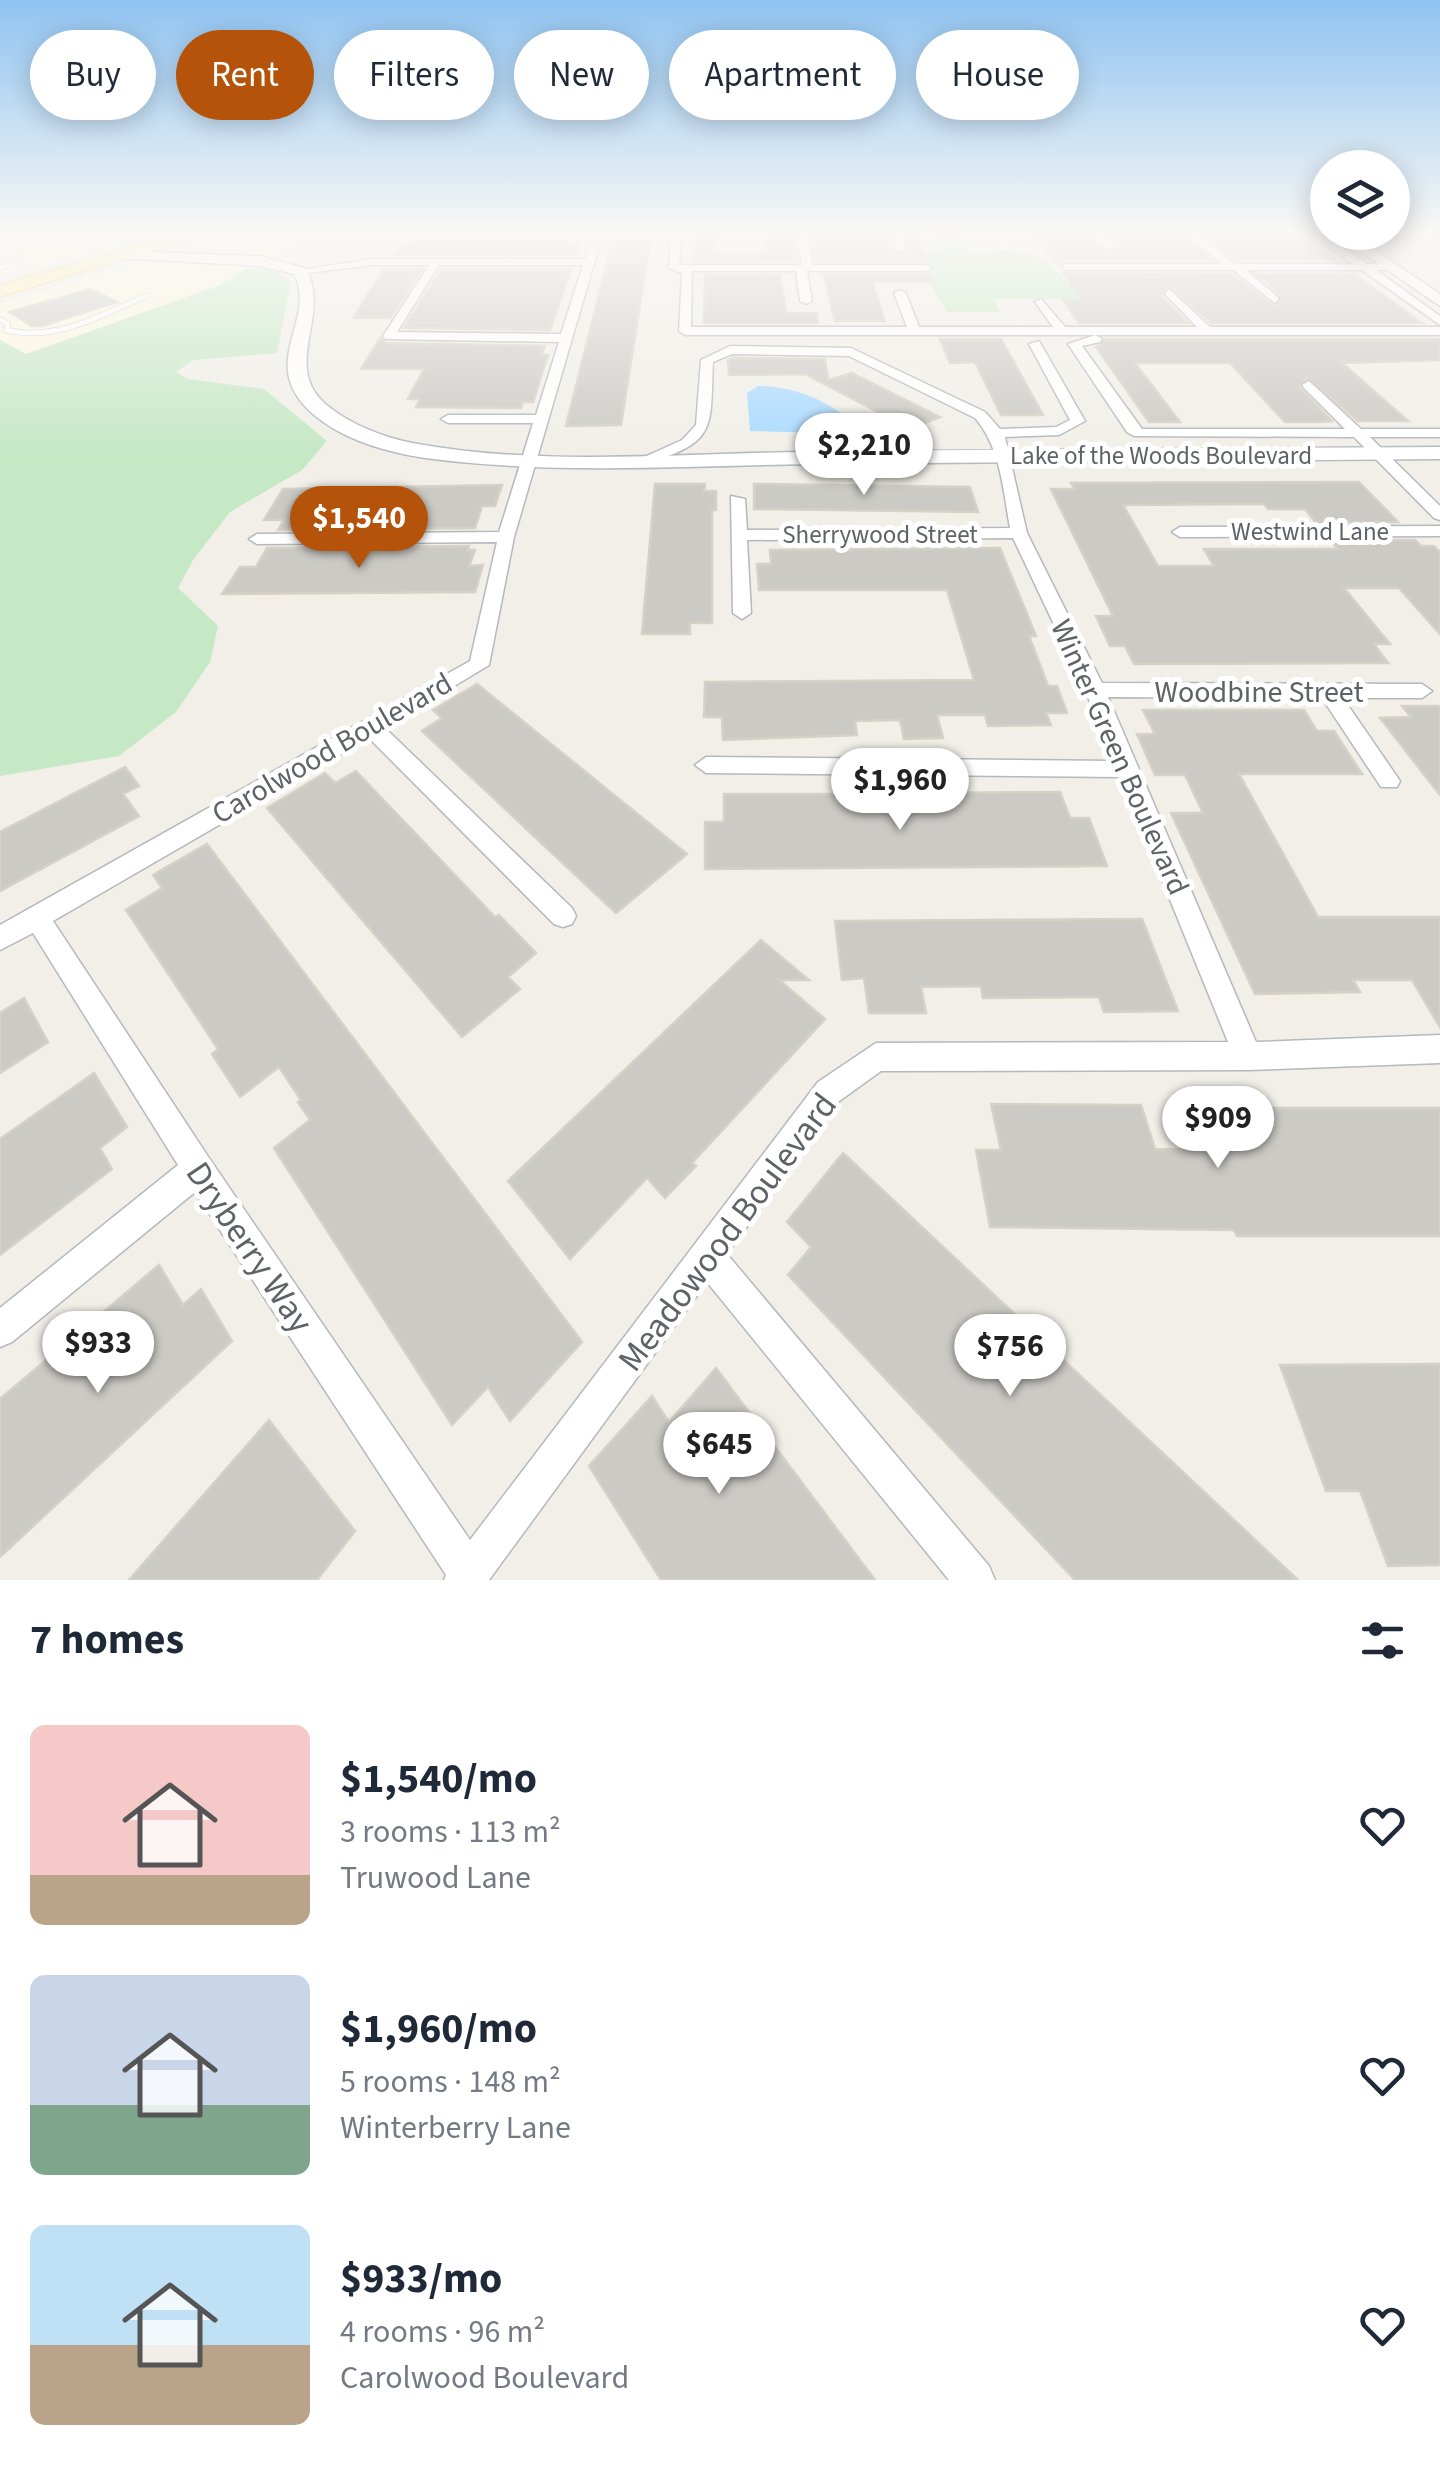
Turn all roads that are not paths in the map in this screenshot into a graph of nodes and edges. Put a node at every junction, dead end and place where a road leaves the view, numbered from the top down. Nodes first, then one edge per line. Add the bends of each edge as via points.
1 (115, 308) edge
2 (304, 308) edge
3 (407, 308) edge
4 (574, 308) edge
5 (685, 308) edge
6 (906, 308) edge
7 (1046, 308) edge
8 (1184, 308) edge
9 (0, 319) edge
10 (1061, 331) junction
11 (915, 332) junction
12 (1208, 332) junction
13 (1440, 334) edge
14 (565, 338) junction
15 (1036, 344) dead end
16 (1309, 385) dead end
17 (448, 419) dead end
18 (543, 419) junction
19 (1440, 432) edge
20 (1359, 433) junction
21 (996, 434) junction
22 (1440, 453) edge
23 (1376, 454) junction
24 (1004, 456) junction
25 (532, 458) junction
26 (647, 459) junction
27 (737, 499) dead end
28 (1440, 515) edge
29 (1440, 531) edge
30 (1180, 532) dead end
31 (742, 534) junction
32 (1019, 534) junction
33 (506, 537) junction
34 (257, 539) dead end
35 (742, 612) dead end
36 (1095, 690) junction
37 (1422, 691) dead end
38 (1330, 694) junction
39 (370, 726) junction
40 (706, 765) dead end
41 (1126, 769) junction
42 (1389, 781) dead end
43 (36, 916) junction
44 (563, 916) dead end
45 (0, 938) edge
46 (1440, 1049) edge
47 (1248, 1056) junction
48 (198, 1170) junction
49 (708, 1257) junction
50 (0, 1330) edge
51 (466, 1577) edge
52 (975, 1580) edge

1 - 9 lane via 45,334 19,336
2 - 25 street, Lake of the Woods Boulevard via 296,382 324,413 378,441
3 - 14 street via 389,336
4 - 14 street, Carolwood Boulevard
5 - 11 street via 684,331
6 - 11 street
7 - 10 street
8 - 12 street
10 - 11 street
10 - 12 street
12 - 13 street
13 - 20 street via 1074,344 1139,432
14 - 18 street, Carolwood Boulevard
15 - 21 street via 1078,421 1059,431
16 - 20 street, Westwind Lane
17 - 18 street
18 - 25 street, Carolwood Boulevard
19 - 20 street
20 - 23 street, Westwind Lane
21 - 24 street, Winter Green Boulevard
21 - 26 street via 980,415 852,352 716,353 707,360 702,428 687,443
22 - 23 street, Lake of the Woods Boulevard
23 - 24 street, Lake of the Woods Boulevard
23 - 28 street, Westwind Lane
24 - 26 street, Lake of the Woods Boulevard
24 - 32 street, Winter Green Boulevard
25 - 26 street, Lake of the Woods Boulevard
25 - 33 street, Carolwood Boulevard
27 - 31 street
29 - 30 street, Westwind Lane
31 - 32 street, Sherrywood Street
31 - 35 street
32 - 36 street, Winter Green Boulevard
33 - 34 street
33 - 39 street, Carolwood Boulevard via 479,664
36 - 38 street, Woodbine Street
36 - 41 street, Winter Green Boulevard
37 - 38 street, Woodbine Street
38 - 42 street
39 - 43 street, Carolwood Boulevard
39 - 44 street
40 - 41 street
41 - 47 street, Winter Green Boulevard
43 - 45 street, Carolwood Boulevard
43 - 48 street, Dryberry Way
46 - 47 street, Meadowood Boulevard
47 - 49 street, Meadowood Boulevard via 876,1057 828,1092
48 - 50 street
48 - 51 street, Dryberry Way
49 - 51 street, Meadowood Boulevard
49 - 52 street

